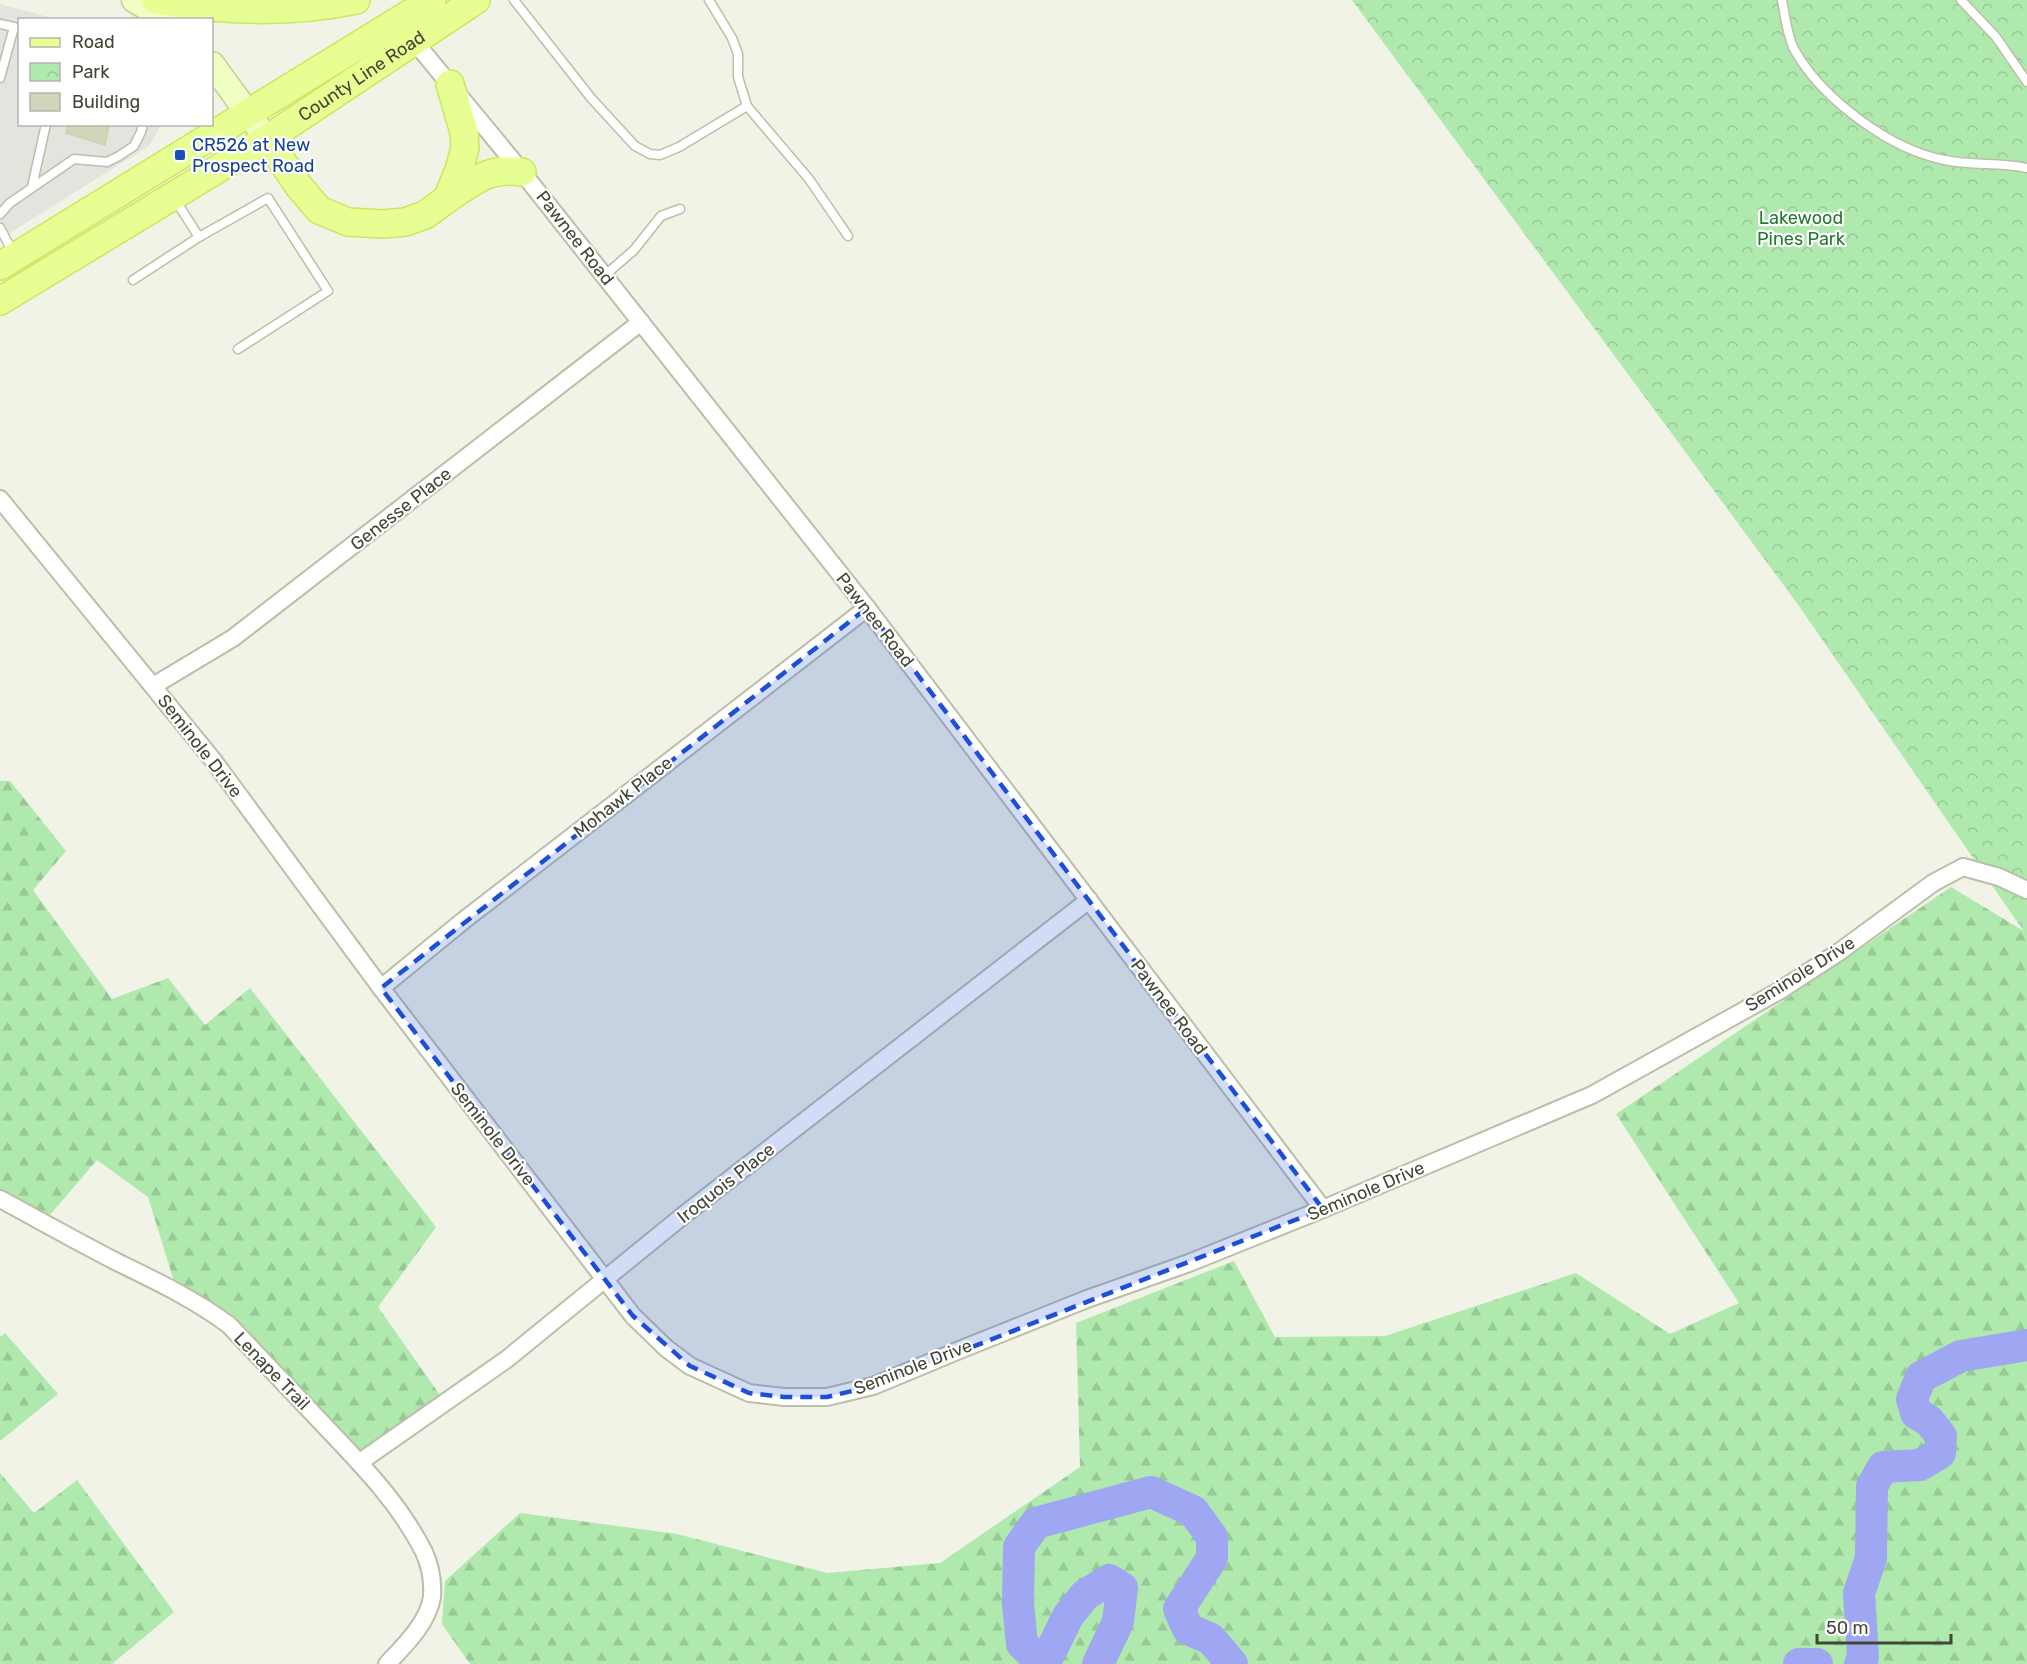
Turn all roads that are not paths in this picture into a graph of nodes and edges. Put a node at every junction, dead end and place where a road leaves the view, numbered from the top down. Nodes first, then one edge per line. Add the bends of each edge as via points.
1 (134, 0) edge
2 (156, 0) edge
3 (356, 0) edge
4 (432, 0) edge
5 (476, 0) edge
6 (514, 0) edge
7 (709, 0) edge
8 (1782, 0) edge
9 (1961, 0) edge
10 (165, 18) edge
11 (0, 24) edge
12 (414, 41) junction
13 (213, 65) edge
14 (0, 78) edge
15 (2027, 82) edge
16 (450, 84) junction
17 (747, 106) junction
18 (248, 113) junction
19 (46, 126) edge
20 (142, 126) edge
21 (267, 139) junction
22 (2027, 168) edge
23 (522, 172) junction
24 (32, 187) junction
25 (172, 195) junction
26 (447, 199) junction
27 (680, 209) dead end
28 (0, 214) edge
29 (0, 228) edge
30 (848, 236) dead end
31 (199, 237) junction
32 (8, 261) edge
33 (604, 276) junction
34 (134, 280) dead end
35 (0, 301) edge
36 (641, 322) junction
37 (238, 349) dead end
38 (0, 499) edge
39 (867, 608) junction
40 (153, 686) junction
41 (2027, 890) edge
42 (1089, 900) junction
43 (381, 988) junction
44 (0, 1199) edge
45 (1323, 1209) junction
46 (605, 1280) junction
47 (360, 1462) junction
48 (387, 1664) edge

1 - 10 main road
2 - 3 main road via 256,11
4 - 18 main road, County Line Road
5 - 12 main road, County Line Road
6 - 17 lane via 591,98 635,146 650,154 660,155 679,147
7 - 17 lane via 738,54 738,77
8 - 22 lane via 1792,47 1835,101 1867,125 1920,153 1945,160
9 - 15 lane via 1996,37
11 - 14 lane via 14,27
12 - 16 street, Pawnee Road
12 - 21 main road, County Line Road
13 - 18 main road
16 - 23 street, Pawnee Road
16 - 26 main road via 465,148
17 - 30 lane via 809,178
18 - 21 main road
18 - 32 main road, County Line Road
19 - 24 lane
20 - 24 lane via 134,146 119,156 107,162 74,159
21 - 25 main road, County Line Road
21 - 26 main road via 319,210 348,222 405,222 425,215
23 - 26 main road via 491,172
23 - 33 street, Pawnee Road
24 - 28 lane
25 - 31 lane
25 - 35 main road, County Line Road
27 - 33 lane via 662,216 634,250
29 - 32 lane
31 - 34 lane
31 - 37 lane via 268,198 328,291
33 - 36 street, Pawnee Road
36 - 39 street, Pawnee Road
36 - 40 street, Genesse Place via 233,638
38 - 40 street, Seminole Drive
39 - 42 street, Pawnee Road
39 - 43 street, Mohawk Place
40 - 43 street, Seminole Drive via 213,760
41 - 45 street, Seminole Drive via 1963,867 1933,883 1779,991 1592,1095
42 - 45 street, Pawnee Road
42 - 46 street, Iroquois Place
43 - 46 street, Seminole Drive
44 - 47 street, Lenape Trail via 210,1311 229,1325
45 - 46 street, Seminole Drive via 873,1386 827,1397 749,1393 690,1366 633,1316
46 - 47 street, Iroquois Place via 507,1359
47 - 48 street, Lenape Trail via 400,1513 431,1573 432,1598 423,1620

